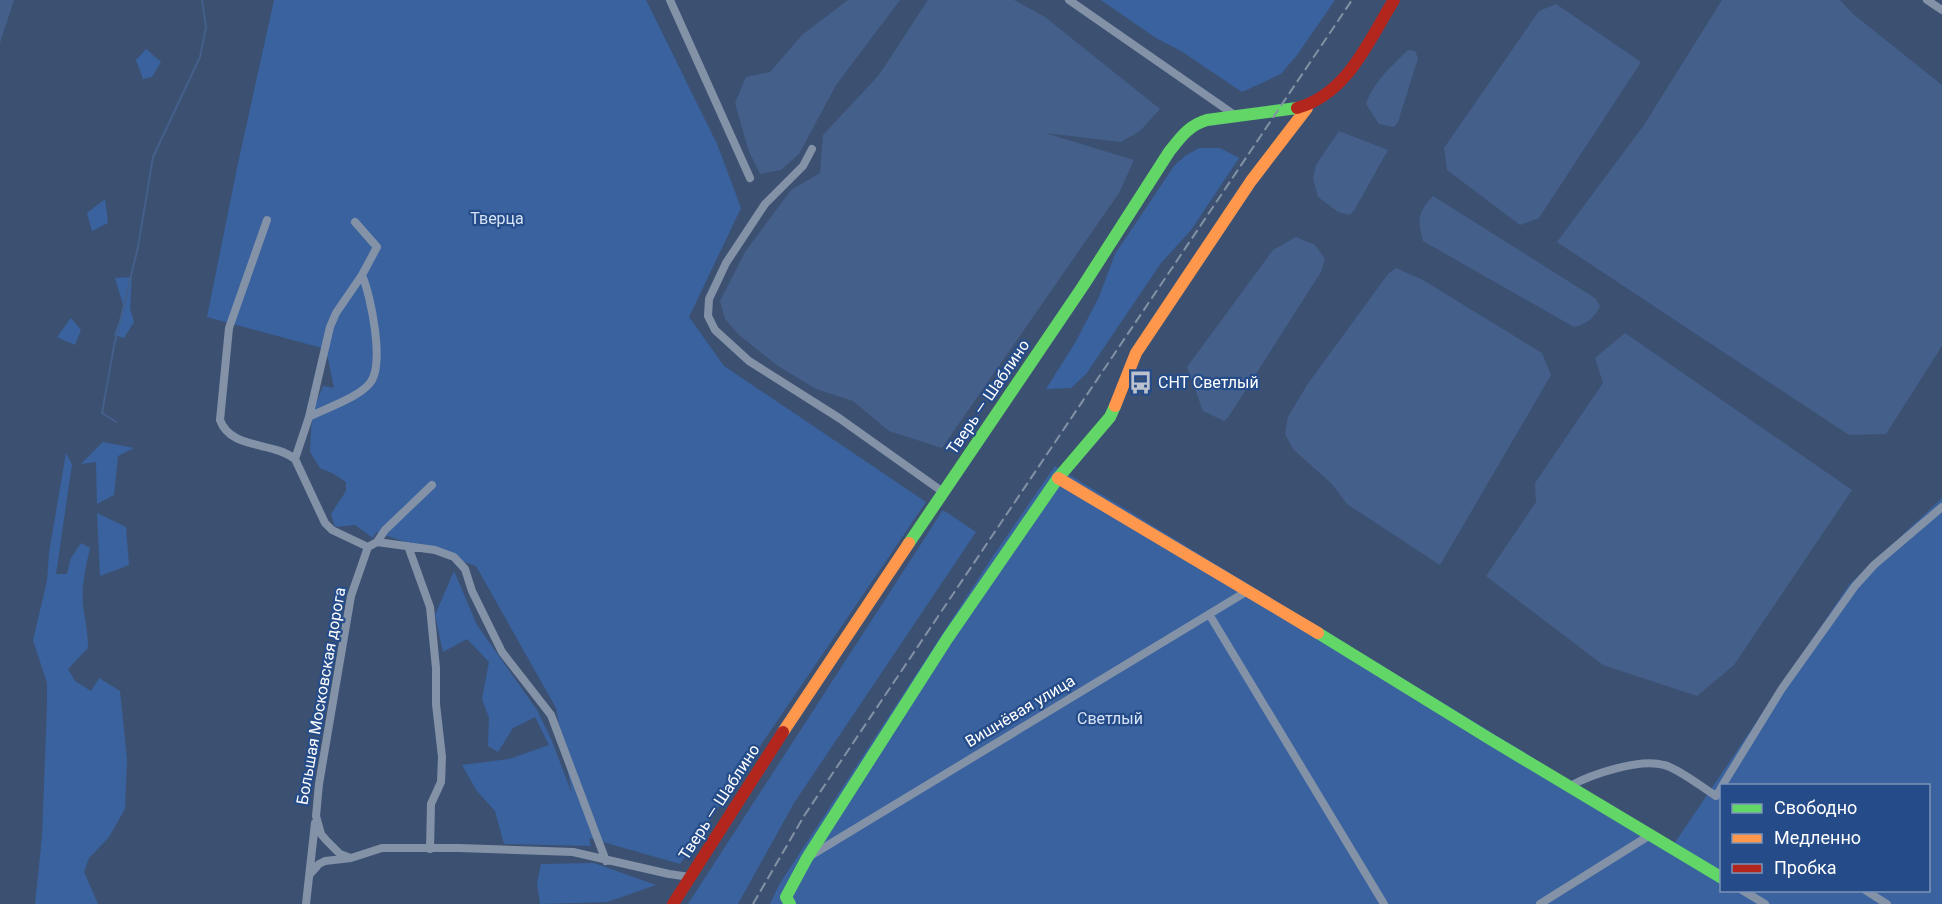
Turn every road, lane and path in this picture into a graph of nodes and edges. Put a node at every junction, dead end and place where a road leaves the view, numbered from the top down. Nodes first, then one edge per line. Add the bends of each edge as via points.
1 (670, 0) edge
2 (1069, 0) edge
3 (1394, 0) edge
4 (1927, 0) edge
5 (1942, 10) edge
6 (1307, 108) junction
7 (1236, 116) junction
8 (812, 149) dead end
9 (750, 178) dead end
10 (267, 220) dead end
11 (356, 222) dead end
12 (362, 275) junction
13 (309, 417) junction
14 (295, 459) junction
15 (1058, 478) junction
16 (432, 485) dead end
17 (944, 492) junction
18 (1942, 507) edge
19 (377, 542) junction
20 (408, 546) junction
21 (368, 547) junction
22 (1249, 590) junction
23 (1209, 614) junction
24 (1723, 784) edge
25 (1570, 786) junction
26 (1719, 798) edge
27 (316, 816) junction
28 (1650, 835) junction
29 (430, 849) junction
30 (351, 858) junction
31 (807, 858) junction
32 (606, 861) junction
33 (310, 874) junction
34 (1720, 877) edge
35 (690, 878) junction
36 (1744, 892) edge
37 (1867, 892) edge
38 (787, 902) edge
39 (306, 904) edge
40 (673, 904) edge
41 (1384, 904) edge
42 (1540, 904) edge
43 (1765, 904) edge
44 (1887, 904) edge

1 - 9 street
2 - 7 street
3 - 6 street, Тверь — Шаблино via 1345,80
4 - 5 street
6 - 7 street, Тверь — Шаблино
6 - 15 street via 1251,181 1136,353 1110,417
7 - 17 street, Тверь — Шаблино via 1195,124 1177,141
8 - 17 street via 803,166 765,204 726,263 709,300 708,316 715,330 749,361
10 - 14 street via 229,327 220,420 227,433 238,440 273,447
11 - 12 street via 377,247
12 - 13 street via 330,327
12 - 13 street via 376,333 374,376 358,393
13 - 14 street
14 - 21 street via 325,523
15 - 22 street
15 - 31 street via 947,639
16 - 19 street
17 - 35 street, Тверь — Шаблино via 816,681
18 - 24 street via 1874,565 1856,586 1781,690
19 - 20 street
19 - 21 street
20 - 29 street via 430,607 436,668 442,757 441,782 431,804
20 - 32 street via 451,554 465,569 502,652 551,715
21 - 27 street, Большая Московская дорога via 351,596
22 - 23 street, Вишнёвая улица
22 - 25 street
23 - 31 street, Вишнёвая улица
23 - 41 street
25 - 26 street via 1586,777 1643,763 1665,765
25 - 28 street
27 - 30 street, Большая Московская дорога via 326,840 340,854
27 - 33 street, Большая Московская дорога
28 - 34 street
28 - 42 street
29 - 30 street via 382,848
29 - 32 street via 573,852
30 - 33 street via 325,861
31 - 38 street
32 - 35 street
33 - 39 street, Большая Московская дорога
35 - 40 street, Тверь — Шаблино
36 - 43 street
37 - 44 street

